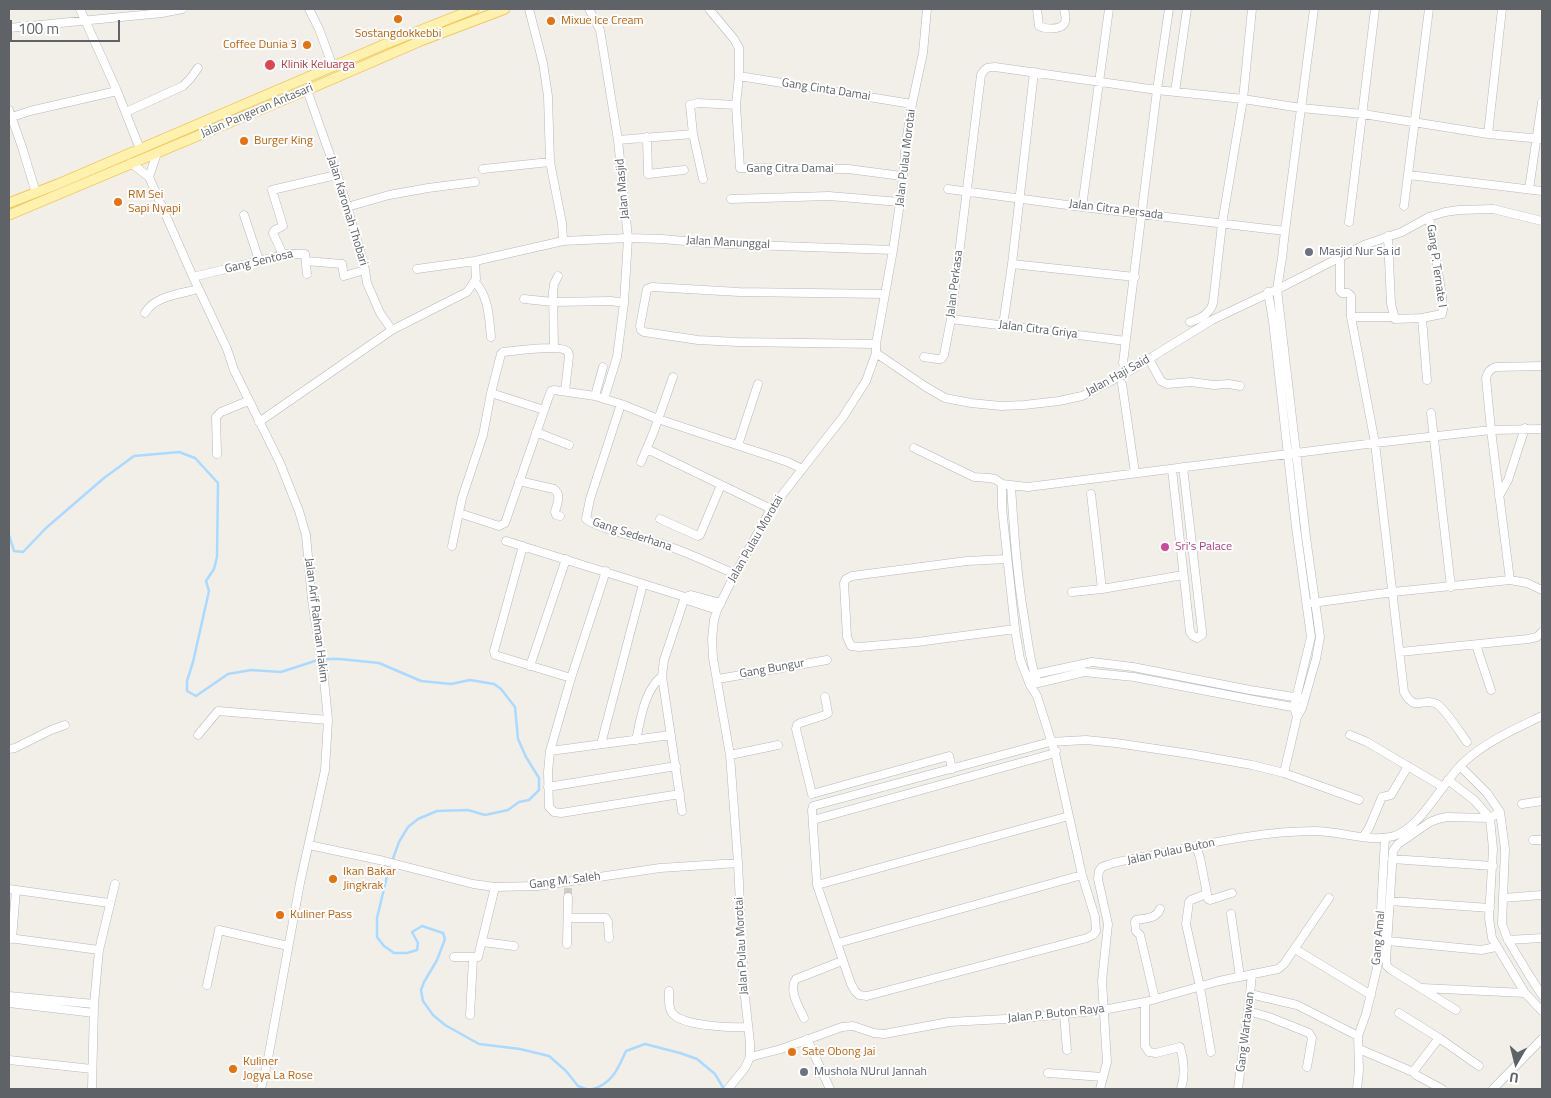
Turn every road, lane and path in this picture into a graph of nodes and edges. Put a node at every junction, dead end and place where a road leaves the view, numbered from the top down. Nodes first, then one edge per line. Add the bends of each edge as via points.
1 (80, 9) edge
2 (182, 9) edge
3 (309, 9) edge
4 (474, 9) edge
5 (505, 9) edge
6 (529, 9) edge
7 (589, 9) edge
8 (709, 9) edge
9 (927, 9) edge
10 (1037, 9) edge
11 (1064, 9) edge
12 (1109, 9) edge
13 (1169, 9) edge
14 (1187, 9) edge
15 (1252, 9) edge
16 (1314, 9) edge
17 (1376, 9) edge
18 (1429, 9) edge
19 (1502, 9) edge
20 (161, 11) edge
21 (460, 14) junction
22 (448, 19) junction
23 (85, 20) junction
24 (464, 24) junction
25 (9, 28) edge
26 (452, 29) junction
27 (333, 67) junction
28 (198, 68) dead end
29 (1034, 72) junction
30 (739, 76) junction
31 (1098, 82) junction
32 (307, 90) junction
33 (1159, 90) junction
34 (1173, 91) junction
35 (117, 92) junction
36 (1243, 99) junction
37 (1542, 102) edge
38 (912, 104) junction
39 (736, 105) junction
40 (1301, 108) junction
41 (126, 112) junction
42 (10, 114) edge
43 (1363, 114) junction
44 (1414, 122) junction
45 (693, 134) junction
46 (1488, 134) junction
47 (647, 137) junction
48 (1540, 139) edge
49 (618, 140) junction
50 (140, 149) junction
51 (157, 153) junction
52 (550, 162) junction
53 (131, 163) junction
54 (484, 169) dead end
55 (684, 170) dead end
56 (336, 175) junction
57 (1409, 175) junction
58 (902, 176) junction
59 (149, 177) junction
60 (703, 179) dead end
61 (475, 182) dead end
62 (948, 189) dead end
63 (1529, 190) junction
64 (1542, 191) edge
65 (966, 192) junction
66 (36, 193) junction
67 (1018, 198) junction
68 (731, 199) dead end
69 (900, 202) junction
70 (9, 203) edge
71 (1404, 206) dead end
72 (347, 207) junction
73 (1082, 207) junction
74 (9, 214) edge
75 (1141, 214) junction
76 (244, 215) dead end
77 (1429, 217) junction
78 (1542, 221) edge
79 (1349, 222) dead end
80 (1222, 224) junction
81 (1285, 231) junction
82 (1388, 236) junction
83 (628, 238) junction
84 (563, 241) junction
85 (893, 250) junction
86 (282, 255) junction
87 (1340, 257) junction
88 (259, 260) junction
89 (475, 260) junction
90 (306, 261) junction
91 (1012, 264) junction
92 (417, 269) dead end
93 (365, 270) junction
94 (307, 274) dead end
95 (558, 276) dead end
96 (193, 277) junction
97 (1135, 277) junction
98 (475, 282) junction
99 (1279, 288) junction
100 (198, 289) junction
101 (1268, 292) junction
102 (885, 294) junction
103 (524, 299) dead end
104 (553, 302) junction
105 (624, 303) junction
106 (145, 313) dead end
107 (1351, 318) junction
108 (1395, 318) junction
109 (1422, 318) junction
110 (951, 319) junction
111 (1190, 322) dead end
112 (1003, 325) junction
113 (392, 330) junction
114 (491, 337) dead end
115 (1126, 341) junction
116 (876, 344) junction
117 (554, 348) junction
118 (876, 353) junction
119 (924, 357) dead end
120 (1149, 359) junction
121 (1123, 363) dead end
122 (1542, 366) edge
123 (603, 367) dead end
124 (673, 377) dead end
125 (1427, 380) dead end
126 (758, 384) dead end
127 (1122, 384) dead end
128 (1240, 386) dead end
129 (565, 391) junction
130 (491, 393) junction
131 (595, 396) junction
132 (604, 399) junction
133 (248, 400) junction
134 (621, 404) junction
135 (544, 410) junction
136 (1431, 412) dead end
137 (658, 419) junction
138 (259, 422) junction
139 (1524, 428) junction
140 (1542, 429) edge
141 (1491, 430) junction
142 (536, 432) junction
143 (1435, 437) junction
144 (1375, 443) junction
145 (569, 444) dead end
146 (738, 445) junction
147 (914, 448) dead end
148 (647, 450) junction
149 (217, 454) dead end
150 (1292, 454) junction
151 (641, 462) dead end
152 (1183, 468) junction
153 (802, 469) junction
154 (1172, 469) junction
155 (1135, 473) junction
156 (519, 480) junction
157 (1002, 484) junction
158 (721, 485) junction
159 (1011, 486) junction
160 (1091, 494) dead end
161 (1500, 496) junction
162 (771, 509) junction
163 (459, 513) junction
164 (560, 516) dead end
165 (660, 519) dead end
166 (506, 541) dead end
167 (452, 546) dead end
168 (523, 546) junction
169 (566, 559) junction
170 (1007, 559) junction
171 (606, 571) junction
172 (735, 574) junction
173 (1183, 575) junction
174 (1510, 580) junction
175 (643, 584) junction
176 (1451, 587) junction
177 (1102, 589) junction
178 (1542, 590) edge
179 (1072, 592) dead end
180 (1393, 592) junction
181 (685, 597) junction
182 (1316, 602) junction
183 (1307, 604) junction
184 (719, 606) junction
185 (1015, 629) junction
186 (1542, 632) edge
187 (1476, 645) junction
188 (1400, 652) junction
189 (826, 660) dead end
190 (530, 666) junction
191 (662, 676) junction
192 (1031, 676) junction
193 (572, 678) junction
194 (718, 679) junction
195 (1034, 685) junction
196 (1491, 690) dead end
197 (825, 697) dead end
198 (1300, 698) junction
199 (1298, 708) junction
200 (1542, 716) edge
201 (328, 720) junction
202 (65, 725) dead end
203 (670, 735) junction
204 (1350, 735) dead end
205 (198, 736) dead end
206 (636, 740) junction
207 (1050, 742) junction
208 (1061, 742) junction
209 (1467, 742) dead end
210 (600, 744) junction
211 (778, 745) dead end
212 (9, 749) edge
213 (550, 751) junction
214 (1055, 754) junction
215 (730, 755) junction
216 (676, 766) junction
217 (1408, 766) junction
218 (1460, 766) junction
219 (952, 769) junction
220 (1284, 773) junction
221 (1448, 780) junction
222 (548, 786) junction
223 (1443, 787) junction
224 (680, 794) junction
225 (812, 794) junction
226 (1359, 800) dead end
227 (1542, 800) edge
228 (1522, 804) dead end
229 (813, 806) junction
230 (682, 811) dead end
231 (1500, 812) junction
232 (1069, 816) junction
233 (1490, 818) junction
234 (813, 820) junction
235 (1364, 837) junction
236 (1384, 838) junction
237 (1533, 840) dead end
238 (1542, 840) edge
239 (309, 845) junction
240 (1196, 846) junction
241 (1392, 859) junction
242 (738, 863) junction
243 (1493, 866) junction
244 (1082, 875) junction
245 (115, 884) dead end
246 (817, 885) junction
247 (495, 887) junction
248 (12, 889) edge
249 (1232, 893) dead end
250 (1206, 894) junction
251 (1542, 895) edge
252 (568, 897) tunnel mouth
253 (1330, 898) dead end
254 (1503, 898) junction
255 (1390, 901) junction
256 (109, 903) junction
257 (1490, 908) junction
258 (1160, 909) dead end
259 (1231, 914) dead end
260 (568, 918) junction
261 (1489, 918) junction
262 (1502, 918) junction
263 (10, 938) edge
264 (610, 938) dead end
265 (1542, 938) edge
266 (1508, 940) junction
267 (1388, 941) junction
268 (483, 942) junction
269 (838, 943) junction
270 (567, 944) dead end
271 (288, 946) junction
272 (514, 946) dead end
273 (1496, 947) junction
274 (1295, 949) junction
275 (99, 950) junction
276 (454, 957) dead end
277 (473, 958) junction
278 (842, 961) junction
279 (1252, 974) junction
280 (1240, 977) junction
281 (207, 985) dead end
282 (1200, 987) junction
283 (1420, 988) junction
284 (669, 991) dead end
285 (1525, 993) junction
286 (1250, 994) junction
287 (1370, 995) junction
288 (1542, 995) edge
289 (9, 996) edge
290 (1155, 999) junction
291 (1145, 1002) junction
292 (9, 1003) edge
293 (94, 1004) junction
294 (1103, 1010) junction
295 (1456, 1010) dead end
296 (1248, 1011) junction
297 (1542, 1011) edge
298 (94, 1013) junction
299 (1399, 1013) dead end
300 (470, 1015) dead end
301 (1064, 1015) junction
302 (804, 1018) dead end
303 (748, 1027) junction
304 (1358, 1036) junction
305 (1439, 1038) junction
306 (808, 1039) junction
307 (1542, 1039) edge
308 (1359, 1049) junction
309 (1067, 1050) dead end
310 (1211, 1052) dead end
311 (750, 1057) junction
312 (9, 1060) edge
313 (1478, 1066) dead end
314 (1307, 1067) dead end
315 (92, 1069) junction
316 (1048, 1073) dead end
317 (1416, 1075) dead end
318 (1103, 1076) junction
319 (730, 1087) edge
320 (92, 1089) edge
321 (261, 1089) edge
322 (830, 1089) edge
323 (1100, 1089) edge
324 (1182, 1089) edge
325 (1238, 1089) edge
326 (1357, 1089) edge
327 (1442, 1089) edge
328 (1494, 1089) edge

1 - 23 street
2 - 20 street
3 - 27 street
4 - 21 main road, Jalan Pangeran Antasari
5 - 24 main road, Jalan Pangeran Antasari
6 - 52 street via 548,96
7 - 49 street, Jalan Masjid via 600,30
8 - 30 street via 738,44
9 - 38 street, Jalan Pulau Morotai via 923,53
10 - 11 street via 1039,26 1045,29 1065,23
12 - 31 street
13 - 33 street
14 - 34 street
15 - 36 street
16 - 40 street
17 - 43 street
18 - 44 street
19 - 46 street
20 - 23 street
21 - 22 main road, Jalan Pangeran Antasari
21 - 24 main road via 458,22
22 - 26 main road via 455,22
22 - 27 main road, Jalan Pangeran Antasari
23 - 25 street
23 - 35 street
24 - 26 main road, Jalan Pangeran Antasari
26 - 32 main road, Jalan Pangeran Antasari
27 - 50 main road, Jalan Pangeran Antasari
28 - 41 street via 183,86
29 - 31 street
29 - 65 street, Jalan Perkasa via 987,67 980,75
29 - 67 street
30 - 38 street, Gang Cinta Damai
30 - 39 street
31 - 33 street
31 - 73 street
32 - 51 main road, Jalan Pangeran Antasari
32 - 56 street, Jalan Karomah Thobari
33 - 34 street
33 - 75 street
34 - 36 street
35 - 41 street
35 - 42 street
36 - 40 street
36 - 80 street
37 - 48 street
38 - 58 street, Jalan Pulau Morotai
39 - 45 street via 690,105
39 - 58 street, Gang Citra Damai via 741,170 848,169
40 - 43 street
40 - 81 street
41 - 50 street
42 - 66 street
43 - 44 street
43 - 79 street
44 - 46 street
44 - 57 street
45 - 47 street
45 - 60 street
46 - 48 street
47 - 49 street
47 - 55 street via 648,174
48 - 63 street
49 - 83 street, Jalan Masjid
50 - 66 main road, Jalan Pangeran Antasari
51 - 53 main road, Jalan Pangeran Antasari
51 - 59 street
52 - 54 street
52 - 84 street
53 - 59 street, Jalan Arif Rahman Hakim
53 - 74 main road, Jalan Pangeran Antasari
56 - 72 street, Jalan Karomah Thobari
56 - 86 street via 272,190 283,224 273,233
57 - 63 street
57 - 71 street
58 - 69 street, Jalan Pulau Morotai
59 - 96 street, Jalan Arif Rahman Hakim
61 - 72 street via 389,195
62 - 65 street, Jalan Citra Persada
63 - 64 street
65 - 67 street, Jalan Citra Persada
65 - 110 street, Jalan Perkasa
66 - 70 main road, Jalan Pangeran Antasari
67 - 73 street, Jalan Citra Persada
67 - 91 street
68 - 69 street via 829,196
69 - 85 street, Jalan Pulau Morotai
72 - 93 street, Jalan Karomah Thobari
73 - 75 street, Jalan Citra Persada
75 - 80 street, Jalan Citra Persada
75 - 97 street
76 - 88 street
77 - 78 street, Jalan Haji Said via 1459,210 1493,209
77 - 82 street, Jalan Haji Said
77 - 109 street, Gang P. Ternate I via 1443,309 1442,314
80 - 81 street, Jalan Citra Persada
80 - 111 street via 1212,307 1206,315
81 - 99 street
82 - 87 street, Jalan Haji Said
82 - 108 street via 1391,304
83 - 84 street, Jalan Manunggal
83 - 85 street, Jalan Manunggal
83 - 105 street, Jalan Masjid
84 - 89 street, Jalan Manunggal
85 - 102 street, Jalan Pulau Morotai
86 - 88 street, Gang Sentosa
86 - 90 street, Gang Sentosa via 305,254
87 - 99 street, Jalan Haji Said
87 - 107 street via 1340,291 1351,296
88 - 96 street, Gang Sentosa
89 - 92 street, Jalan Manunggal
89 - 98 street
90 - 93 street via 342,264 344,276
90 - 94 street, Gang Sentosa
91 - 97 street
91 - 112 street
93 - 113 street, Jalan Karomah Thobari via 367,283
95 - 104 street
96 - 100 street, Jalan Arif Rahman Hakim
97 - 115 street
98 - 113 street via 467,292
98 - 114 street via 487,303
99 - 101 street, Jalan Haji Said
99 - 150 street
100 - 106 street via 156,301
100 - 133 street, Jalan Arif Rahman Hakim
101 - 120 street, Jalan Haji Said via 1212,320
101 - 150 street
102 - 116 street, Jalan Pulau Morotai
102 - 116 street via 652,287 647,289 640,326 644,332 698,340
103 - 104 street
104 - 105 street
104 - 117 street
105 - 132 street, Jalan Masjid via 617,358
107 - 108 street
107 - 144 street
108 - 109 street
109 - 125 street
110 - 112 street, Jalan Citra Griya
110 - 119 street, Jalan Perkasa via 942,359
112 - 115 street, Jalan Citra Griya
113 - 138 street
115 - 121 street
116 - 118 street, Jalan Pulau Morotai
117 - 129 street via 565,350 569,356
117 - 130 street via 501,354
118 - 120 street, Jalan Haji Said via 945,398 1001,406 1082,396
118 - 153 street, Jalan Pulau Morotai via 866,381 843,417
120 - 128 street via 1161,381 1167,384 1191,382
122 - 141 street via 1496,366 1487,373
123 - 131 street
124 - 137 street
126 - 146 street
127 - 155 street
129 - 131 street
129 - 135 street via 551,391
130 - 135 street
130 - 163 street via 483,435
131 - 132 street
132 - 134 street
133 - 138 street, Jalan Arif Rahman Hakim
133 - 149 street via 216,417
134 - 137 street
134 - 172 street, Gang Sederhana via 586,519
135 - 142 street
136 - 143 street
137 - 146 street
137 - 148 street
138 - 201 street, Jalan Arif Rahman Hakim via 280,463 306,535
139 - 140 street
139 - 141 street
139 - 161 street
141 - 143 street
141 - 161 street
142 - 145 street
142 - 156 street
143 - 144 street
143 - 176 street
144 - 150 street
144 - 180 street
146 - 153 street
147 - 157 street via 974,477 995,479
148 - 151 street
148 - 158 street
150 - 152 street
150 - 182 street
150 - 183 street
152 - 154 street
152 - 173 street via 1202,631 1197,638 1190,632
153 - 162 street, Jalan Pulau Morotai
154 - 155 street
154 - 173 street
155 - 159 street via 1028,487
156 - 163 street via 503,525
156 - 164 street via 557,491 556,514
157 - 159 street
157 - 170 street
158 - 162 street
158 - 165 street via 700,535
159 - 192 street via 1012,520
160 - 177 street
161 - 174 street
162 - 172 street, Jalan Pulau Morotai
163 - 167 street
166 - 168 street
168 - 169 street
168 - 190 street via 494,651 496,656
169 - 171 street
169 - 190 street
170 - 185 street
170 - 185 street via 852,576 844,583 847,637 851,646 859,647
171 - 175 street
171 - 193 street
172 - 184 street, Jalan Pulau Morotai
173 - 177 street
174 - 176 street
174 - 178 street
175 - 181 street
175 - 210 street
176 - 180 street
177 - 179 street
180 - 182 street
180 - 188 street
181 - 184 street via 690,601
181 - 191 street via 664,660
182 - 183 street
182 - 198 street via 1320,637 1316,659
183 - 198 street via 1311,637
184 - 194 street, Jalan Pulau Morotai via 712,639
185 - 192 street via 1020,660
186 - 187 street via 1528,639
187 - 188 street
187 - 196 street
188 - 209 street via 1404,692 1408,700 1416,704 1431,702 1440,705
189 - 194 street, Gang Bungur
190 - 193 street
191 - 203 street
191 - 206 street via 648,693
192 - 195 street
192 - 198 street via 1092,662
193 - 213 street
194 - 215 street, Jalan Pulau Morotai
195 - 199 street via 1084,672 1134,677
195 - 207 street
197 - 225 street via 828,713 800,723 796,729
198 - 199 street
199 - 220 street
200 - 218 street via 1480,748
201 - 205 street via 218,711
201 - 239 street, Jalan Arif Rahman Hakim via 325,770
202 - 212 street
203 - 206 street
203 - 216 street
204 - 217 street
206 - 210 street
207 - 208 street
207 - 214 street
207 - 219 street
208 - 214 street
208 - 220 street via 1086,740 1125,744
210 - 213 street
211 - 215 street
213 - 222 street
214 - 232 street
214 - 234 street
215 - 242 street, Jalan Pulau Morotai
216 - 222 street
216 - 224 street
217 - 223 street
217 - 235 street via 1391,795 1382,797
218 - 221 street
218 - 231 street via 1487,793
219 - 225 street via 949,756
219 - 229 street
220 - 226 street
221 - 223 street
221 - 233 street via 1474,800
222 - 224 street via 549,807 559,813
223 - 236 street via 1410,827 1398,835
224 - 230 street
225 - 229 street
227 - 228 street
229 - 234 street
231 - 233 street
231 - 254 street via 1505,849
232 - 244 street
232 - 246 street
233 - 241 street via 1446,817 1430,822 1396,846
233 - 243 street
234 - 246 street
235 - 236 street, Jalan Pulau Buton
235 - 240 street, Jalan Pulau Buton via 1330,832 1295,832 1254,835
236 - 287 street, Gang Amal via 1380,945
237 - 238 street
239 - 247 street, Gang M. Saleh
239 - 271 street, Jalan Arif Rahman Hakim
240 - 250 street
240 - 294 street, Jalan Pulau Buton via 1104,866 1099,871 1108,924 1102,981
241 - 243 street
241 - 255 street
242 - 247 street, Gang M. Saleh via 660,868 568,885
242 - 303 street, Jalan Pulau Morotai
243 - 257 street
244 - 269 street
244 - 278 street via 1096,925 1096,931 1087,938 867,996 855,991
245 - 256 street
246 - 269 street
247 - 268 street
248 - 256 street
248 - 263 street
249 - 250 street via 1210,900
250 - 282 street via 1189,902 1186,924
251 - 254 street
252 - 260 street
253 - 274 street, Jalan P. Buton Raya
254 - 262 street
255 - 257 street
255 - 267 street
256 - 275 street
257 - 261 street
258 - 290 street via 1155,917 1135,922
259 - 280 street
260 - 264 street via 606,918
260 - 270 street
261 - 262 street
261 - 273 street
262 - 266 street
263 - 275 street
265 - 266 street
266 - 288 street
267 - 273 street via 1481,950
267 - 283 street via 1387,966
268 - 272 street
268 - 277 street via 478,957
269 - 278 street
271 - 281 street via 219,930
271 - 321 street, Jalan Arif Rahman Hakim
273 - 285 street
274 - 279 street, Jalan P. Buton Raya via 1278,968
274 - 287 street
275 - 293 street
276 - 277 street
277 - 300 street
278 - 302 street via 796,979 793,991
279 - 280 street, Jalan P. Buton Raya
279 - 286 street, Gang Wartawan
280 - 282 street, Jalan P. Buton Raya
282 - 290 street, Jalan P. Buton Raya
282 - 310 street
283 - 285 street
283 - 295 street
284 - 303 street via 670,1010 677,1017 717,1027
285 - 297 street
286 - 296 street, Gang Wartawan
286 - 304 street via 1297,1005
287 - 304 street, Gang Amal
289 - 293 street
290 - 291 street, Jalan P. Buton Raya
291 - 294 street, Jalan P. Buton Raya
291 - 324 street via 1145,1046 1149,1052 1156,1053 1180,1047 1183,1057
292 - 298 street
293 - 298 street
294 - 301 street, Jalan P. Buton Raya
294 - 318 street via 1107,1056
296 - 314 street via 1310,1033
296 - 325 street, Gang Wartawan
298 - 315 street
299 - 305 street
301 - 306 street, Jalan P. Buton Raya via 949,1022 884,1034 848,1026
301 - 309 street
303 - 311 street, Jalan Pulau Morotai
304 - 308 street
305 - 308 street via 1413,1072
305 - 313 street
306 - 311 street, Jalan P. Buton Raya
306 - 322 street
307 - 328 street
308 - 326 street
311 - 319 street
312 - 315 street
315 - 320 street
316 - 318 street
317 - 327 street
318 - 323 street

